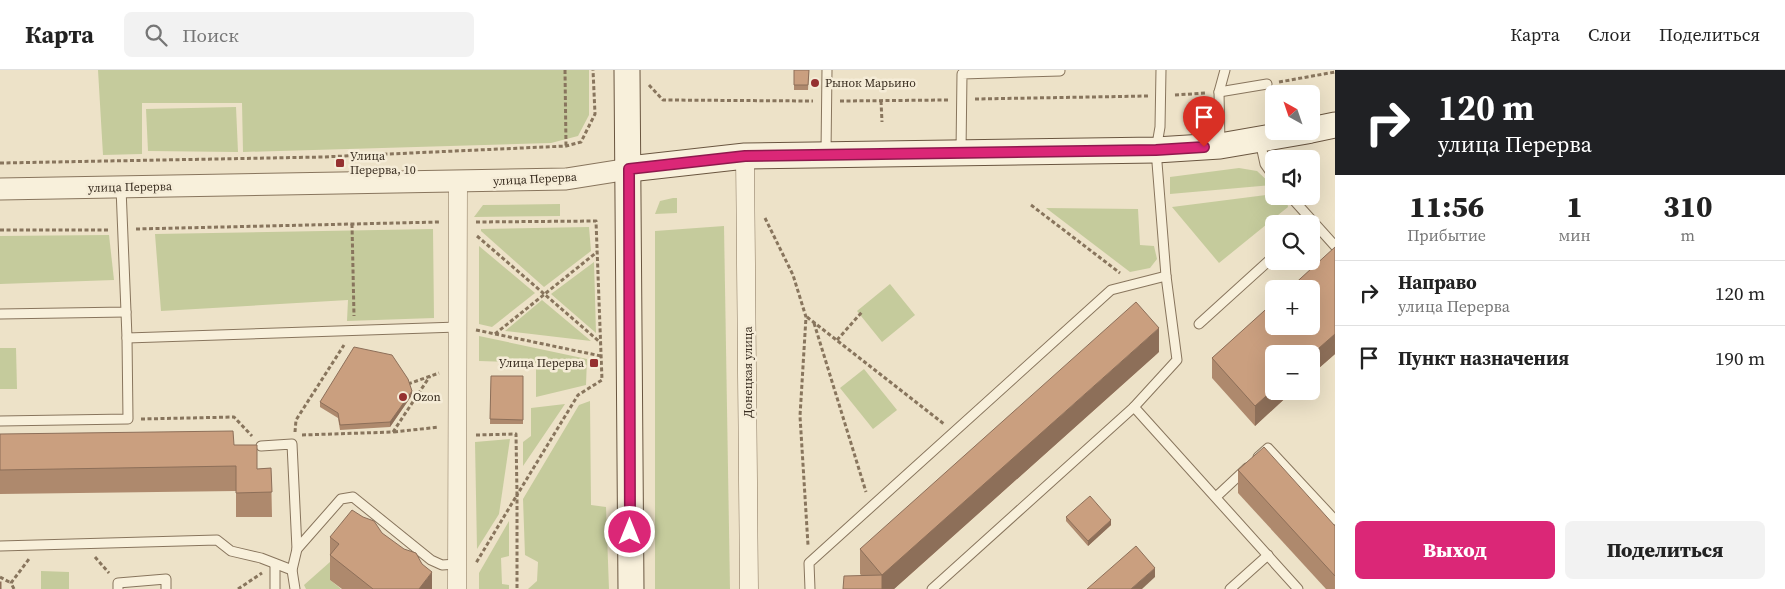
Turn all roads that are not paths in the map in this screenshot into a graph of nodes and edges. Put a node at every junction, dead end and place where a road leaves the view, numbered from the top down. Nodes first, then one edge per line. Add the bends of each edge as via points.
1 (827, 70) edge
2 (1161, 70) edge
3 (1224, 70) edge
4 (1060, 72) dead end
5 (636, 74) edge
6 (1267, 84) road end
7 (1219, 92) junction
8 (1335, 125) edge
9 (1320, 128) edge
10 (1265, 140) edge
11 (1260, 141) junction
12 (1220, 146) junction
13 (1156, 150) junction
14 (961, 153) junction
15 (826, 155) junction
16 (745, 156) junction
17 (1265, 164) edge
18 (629, 169) junction
19 (458, 182) junction
20 (121, 188) junction
21 (0, 189) edge
22 (1297, 205) edge
23 (1305, 215) edge
24 (1320, 232) edge
25 (1335, 246) edge
26 (1265, 264) edge
27 (1166, 276) junction
28 (126, 312) junction
29 (0, 314) edge
30 (1199, 324) dead end
31 (458, 327) junction
32 (127, 338) junction
33 (1134, 407) junction
34 (0, 421) edge
35 (261, 446) road end
36 (1216, 497) junction
37 (1335, 520) edge
38 (0, 546) edge
39 (297, 548) junction
40 (1268, 555) junction
41 (275, 564) junction
42 (292, 570) junction
43 (457, 576) edge
44 (118, 586) edge
45 (166, 589) edge
46 (275, 589) edge
47 (295, 589) edge
48 (630, 589) edge
49 (749, 589) edge
50 (810, 589) edge
51 (932, 589) edge
52 (1230, 589) edge
53 (1298, 589) edge

1 - 15 lane
2 - 13 lane via 1160,127
3 - 7 lane
4 - 14 lane via 962,74
5 - 18 main road
6 - 7 lane
7 - 12 lane
8 - 9 main road
10 - 11 main road, улица Перерва
11 - 12 main road, улица Перерва
11 - 17 lane
12 - 13 main road, улица Перерва
13 - 14 main road, улица Перерва
13 - 27 lane
14 - 15 main road, улица Перерва
15 - 16 main road, улица Перерва
16 - 18 main road, улица Перерва
16 - 49 street, Донецкая улица
18 - 19 street, улица Перерва via 566,179
18 - 48 main road
19 - 20 street, улица Перерва
19 - 31 street via 466,225
20 - 21 street, улица Перерва
20 - 28 lane
22 - 23 lane
24 - 25 lane
26 - 30 lane
27 - 33 lane via 1177,360
27 - 50 lane via 1111,290 809,563
28 - 29 lane
28 - 32 lane
31 - 32 lane
31 - 43 street
32 - 34 lane via 128,419
33 - 36 lane
33 - 51 lane
35 - 39 lane via 292,444
36 - 37 lane via 1268,448
36 - 40 lane
38 - 41 lane via 217,540 231,551
39 - 42 lane
39 - 43 lane via 341,494 354,496 431,560
40 - 52 lane
40 - 53 lane
41 - 42 lane
41 - 46 lane
42 - 47 lane
44 - 45 lane via 166,579

